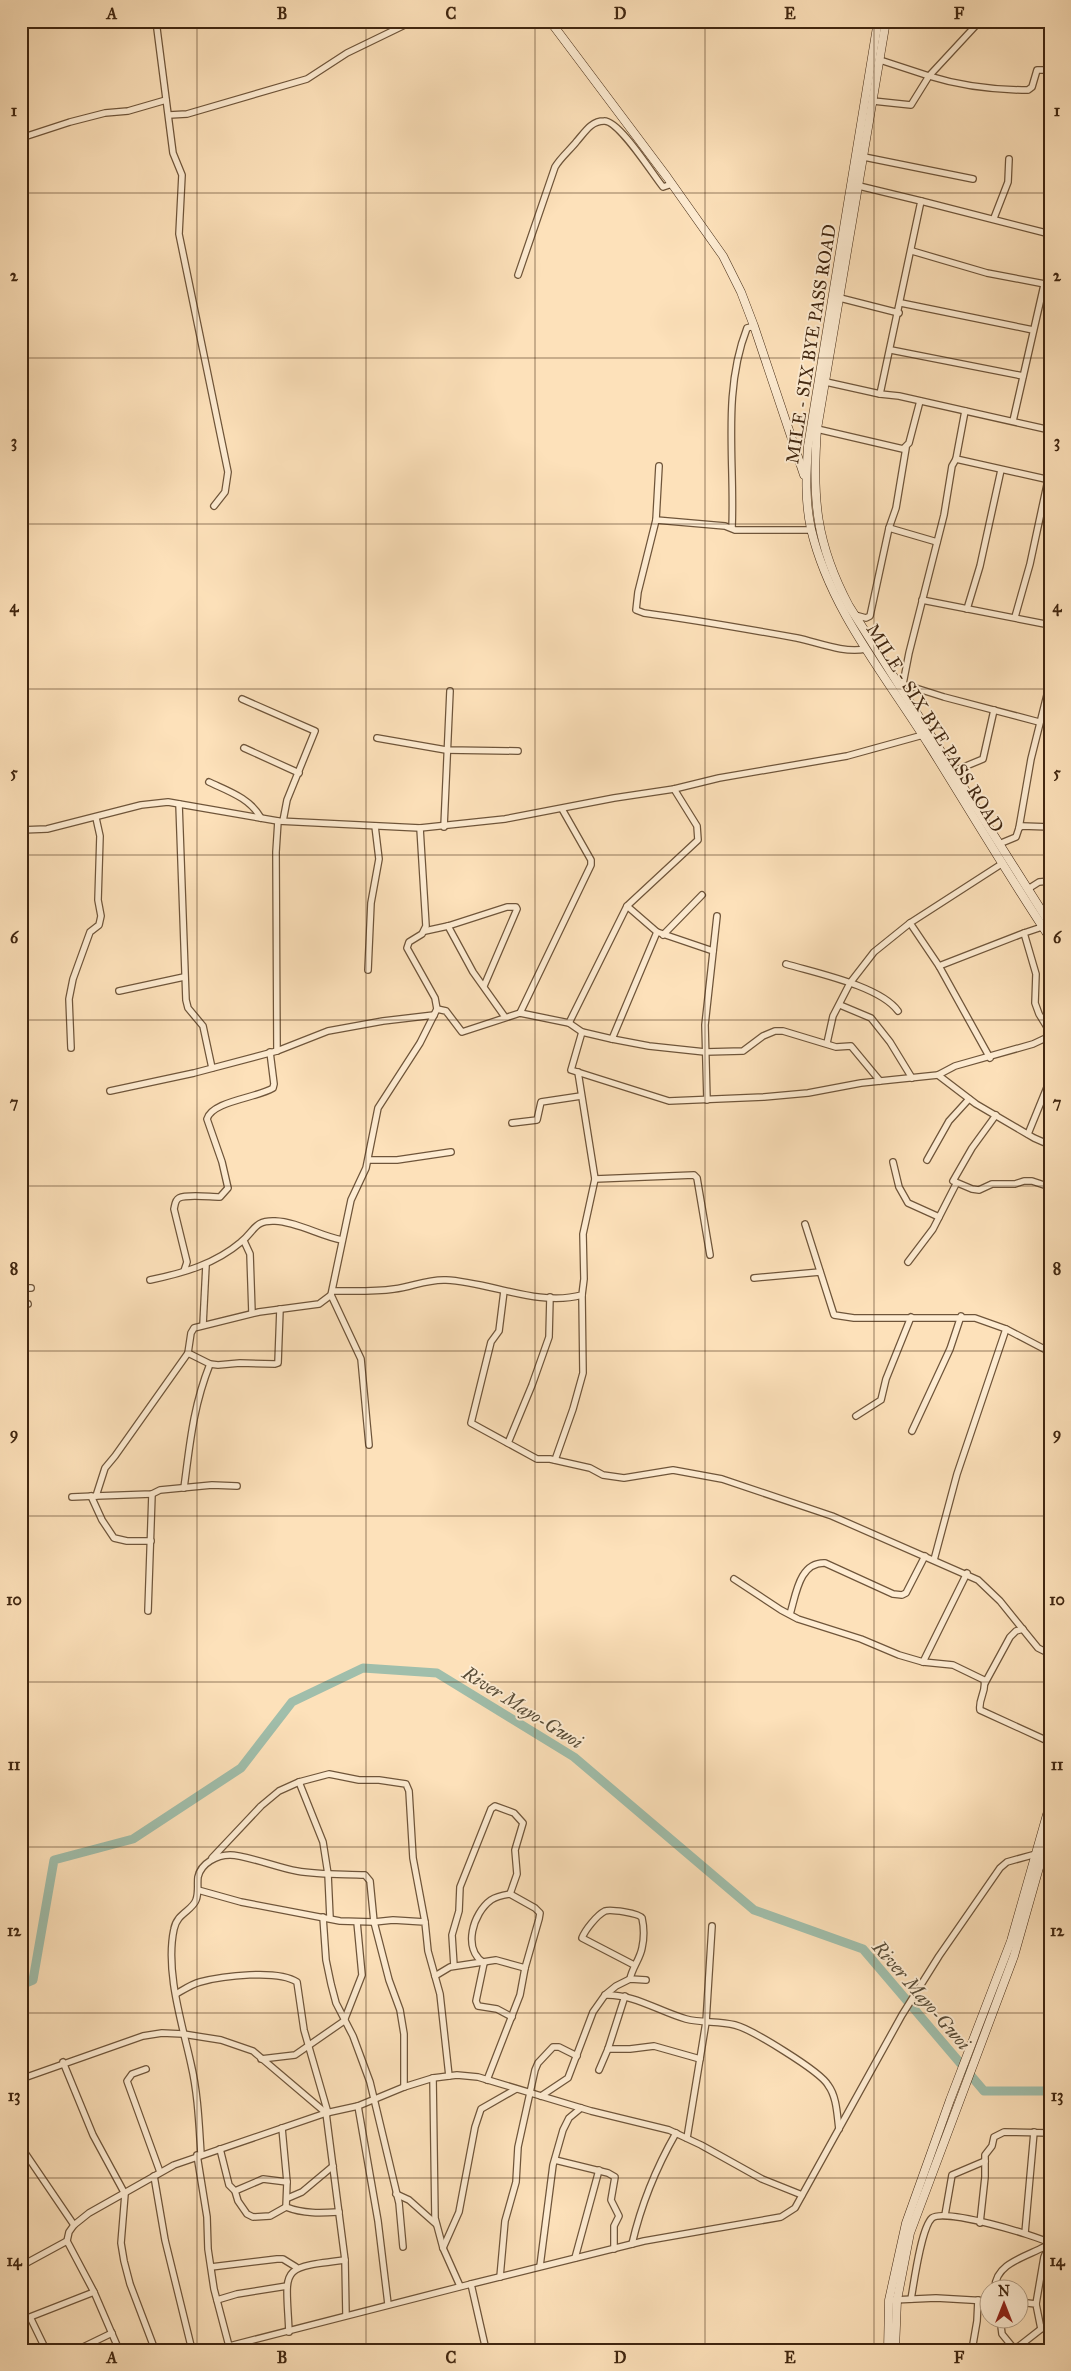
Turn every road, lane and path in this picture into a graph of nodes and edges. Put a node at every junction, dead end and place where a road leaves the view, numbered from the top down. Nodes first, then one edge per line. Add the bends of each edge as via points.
1 (156, 21) edge
2 (412, 21) edge
3 (550, 21) edge
4 (878, 21) edge
5 (886, 21) edge
6 (980, 21) edge
7 (986, 21) edge
8 (1029, 21) edge
9 (880, 60) junction
10 (1050, 70) edge
11 (929, 76) junction
12 (873, 83) junction
13 (166, 100) junction
14 (874, 101) junction
15 (169, 115) junction
16 (21, 138) edge
17 (864, 157) junction
18 (1009, 159) dead end
19 (973, 179) dead end
20 (672, 184) junction
21 (859, 186) junction
22 (921, 201) junction
23 (994, 218) junction
24 (1050, 234) edge
25 (912, 251) junction
26 (518, 275) dead end
27 (1047, 285) edge
28 (840, 298) junction
29 (900, 303) junction
30 (898, 313) junction
31 (754, 326) junction
32 (1033, 330) junction
33 (891, 350) junction
34 (1023, 376) junction
35 (826, 382) junction
36 (880, 394) junction
37 (920, 401) junction
38 (965, 411) junction
39 (1013, 421) junction
40 (816, 429) junction
41 (1050, 430) edge
42 (906, 448) junction
43 (956, 460) junction
44 (659, 466) dead end
45 (1001, 470) junction
46 (806, 478) junction
47 (1049, 480) edge
48 (815, 502) junction
49 (214, 506) dead end
50 (656, 520) junction
51 (732, 528) junction
52 (889, 528) junction
53 (812, 530) junction
54 (937, 542) junction
55 (922, 600) junction
56 (967, 609) junction
57 (855, 615) junction
58 (1014, 617) junction
59 (1050, 625) edge
60 (866, 649) junction
61 (1050, 684) edge
62 (902, 687) junction
63 (450, 691) dead end
64 (242, 699) dead end
65 (994, 710) junction
66 (1039, 722) junction
67 (922, 735) junction
68 (377, 738) dead end
69 (244, 748) dead end
70 (446, 750) junction
71 (518, 751) dead end
72 (954, 771) junction
73 (299, 772) junction
74 (209, 782) dead end
75 (674, 789) junction
76 (179, 804) junction
77 (562, 809) junction
78 (96, 818) junction
79 (261, 818) junction
80 (280, 821) junction
81 (375, 826) junction
82 (444, 827) junction
83 (1050, 827) edge
84 (420, 828) junction
85 (1019, 828) junction
86 (21, 830) edge
87 (986, 830) junction
88 (999, 844) junction
89 (1002, 863) junction
90 (1050, 881) edge
91 (1028, 890) junction
92 (702, 895) dead end
93 (627, 906) junction
94 (717, 916) dead end
95 (910, 922) junction
96 (448, 926) junction
97 (1046, 926) edge
98 (425, 931) junction
99 (656, 932) junction
100 (1024, 934) junction
101 (663, 935) junction
102 (1050, 938) edge
103 (714, 951) junction
104 (786, 964) dead end
105 (939, 966) junction
106 (368, 970) dead end
107 (184, 977) junction
108 (850, 983) junction
109 (484, 986) junction
110 (119, 990) dead end
111 (840, 1005) junction
112 (898, 1011) dead end
113 (436, 1012) junction
114 (520, 1013) junction
115 (504, 1017) junction
116 (569, 1023) junction
117 (582, 1032) junction
118 (1050, 1034) edge
119 (612, 1039) junction
120 (826, 1043) junction
121 (71, 1048) dead end
122 (273, 1051) junction
123 (705, 1052) junction
124 (990, 1058) junction
125 (212, 1068) junction
126 (578, 1072) junction
127 (938, 1075) junction
128 (912, 1078) junction
129 (1050, 1080) edge
130 (880, 1081) junction
131 (110, 1091) dead end
132 (581, 1096) junction
133 (707, 1100) junction
134 (969, 1100) junction
135 (996, 1115) junction
136 (512, 1123) dead end
137 (1028, 1134) junction
138 (1050, 1145) edge
139 (451, 1152) dead end
140 (368, 1160) junction
141 (927, 1160) dead end
142 (893, 1162) dead end
143 (594, 1179) junction
144 (956, 1184) junction
145 (1050, 1187) edge
146 (939, 1217) junction
147 (805, 1224) dead end
148 (342, 1240) junction
149 (244, 1241) junction
150 (710, 1255) dead end
151 (908, 1262) dead end
152 (206, 1265) junction
153 (184, 1271) junction
154 (820, 1272) junction
155 (754, 1278) dead end
156 (150, 1280) dead end
157 (21, 1288) edge
158 (32, 1288) dead end
159 (504, 1291) junction
160 (332, 1293) junction
161 (582, 1295) junction
162 (550, 1297) junction
163 (280, 1310) junction
164 (252, 1313) junction
165 (961, 1316) junction
166 (911, 1317) junction
167 (203, 1325) junction
168 (1006, 1330) junction
169 (1050, 1342) edge
170 (1048, 1350) edge
171 (188, 1353) junction
172 (210, 1364) junction
173 (856, 1416) dead end
174 (912, 1431) dead end
175 (508, 1443) junction
176 (369, 1445) dead end
177 (555, 1460) junction
178 (237, 1486) dead end
179 (184, 1488) junction
180 (152, 1494) junction
181 (93, 1496) junction
182 (72, 1498) dead end
183 (151, 1541) junction
184 (925, 1556) junction
185 (934, 1560) junction
186 (967, 1573) junction
187 (734, 1579) dead end
188 (148, 1611) dead end
189 (790, 1614) junction
190 (1023, 1629) junction
191 (1050, 1654) edge
192 (923, 1662) junction
193 (985, 1683) junction
194 (1050, 1742) edge
195 (299, 1782) junction
196 (1050, 1804) edge
197 (1050, 1829) edge
198 (1042, 1856) edge
199 (208, 1862) junction
200 (328, 1874) junction
201 (198, 1890) junction
202 (510, 1894) junction
203 (326, 1918) junction
204 (357, 1922) junction
205 (374, 1922) junction
206 (425, 1922) junction
207 (712, 1926) dead end
208 (484, 1963) junction
209 (634, 1965) junction
210 (454, 1966) junction
211 (525, 1968) junction
212 (435, 1976) junction
213 (630, 1979) junction
214 (646, 1980) dead end
215 (176, 1994) junction
216 (606, 1996) junction
217 (625, 1996) junction
218 (512, 2017) junction
219 (344, 2021) junction
220 (706, 2022) junction
221 (183, 2034) junction
222 (308, 2046) junction
223 (608, 2049) junction
224 (577, 2056) junction
225 (262, 2059) junction
226 (700, 2059) junction
227 (63, 2062) junction
228 (146, 2069) dead end
229 (599, 2070) dead end
230 (448, 2076) junction
231 (21, 2078) edge
232 (433, 2078) junction
233 (487, 2080) junction
234 (404, 2087) junction
235 (516, 2089) junction
236 (532, 2093) junction
237 (541, 2096) junction
238 (373, 2099) junction
239 (358, 2106) junction
240 (581, 2108) junction
241 (327, 2113) junction
242 (282, 2128) junction
243 (839, 2129) junction
244 (1034, 2132) junction
245 (676, 2133) junction
246 (1050, 2133) edge
247 (687, 2138) junction
248 (21, 2147) edge
249 (220, 2149) junction
250 (199, 2155) junction
251 (555, 2160) junction
252 (985, 2161) junction
253 (333, 2166) junction
254 (599, 2170) junction
255 (157, 2174) junction
256 (287, 2182) junction
257 (235, 2191) junction
258 (125, 2194) junction
259 (396, 2194) junction
260 (802, 2195) junction
261 (288, 2198) junction
262 (286, 2207) junction
263 (339, 2212) junction
264 (945, 2215) junction
265 (980, 2222) junction
266 (437, 2224) junction
267 (74, 2225) junction
268 (1025, 2233) junction
269 (67, 2241) junction
270 (632, 2244) junction
271 (1050, 2246) edge
272 (403, 2247) dead end
273 (443, 2248) junction
274 (614, 2248) junction
275 (575, 2258) junction
276 (345, 2260) junction
277 (21, 2266) edge
278 (540, 2266) junction
279 (211, 2267) junction
280 (296, 2267) junction
281 (500, 2277) junction
282 (997, 2278) edge
283 (471, 2284) junction
284 (287, 2286) junction
285 (460, 2286) junction
286 (94, 2292) junction
287 (911, 2299) junction
288 (217, 2300) junction
289 (893, 2300) junction
290 (978, 2300) joint
291 (1028, 2303) edge
292 (388, 2304) junction
293 (1036, 2304) junction
294 (346, 2315) junction
295 (1050, 2322) edge
296 (1001, 2328) edge
297 (1041, 2329) junction
298 (289, 2332) junction
299 (112, 2333) junction
300 (229, 2346) junction
301 (46, 2350) edge
302 (77, 2350) edge
303 (119, 2350) edge
304 (155, 2350) edge
305 (192, 2350) edge
306 (214, 2350) edge
307 (486, 2350) edge
308 (888, 2350) edge
309 (894, 2350) edge
310 (972, 2350) edge
311 (1014, 2350) edge

1 - 13 street
2 - 15 street via 347,53 308,79 187,114
3 - 20 street
4 - 12 street, MILE - SIX BYE PASS ROAD
5 - 9 street
6 - 11 street
7 - 8 street via 993,24
9 - 11 street
9 - 12 street
10 - 11 street via 1037,70 1028,90 990,88
11 - 14 street via 911,105
12 - 14 street
12 - 46 street, MILE - SIX BYE PASS ROAD via 812,412
13 - 15 street
13 - 16 street via 70,122
14 - 17 street
15 - 49 street via 173,153 182,175 179,234 228,472 225,492
17 - 19 street
17 - 21 street
18 - 23 street via 1008,182
20 - 26 street via 663,187 640,154 612,124 604,121 592,124 555,168
20 - 31 street via 723,256
21 - 22 street
21 - 28 street
22 - 23 street
22 - 25 street
23 - 24 street
25 - 27 street via 988,273
25 - 29 street
27 - 32 street
28 - 30 street
28 - 35 street
29 - 30 street
29 - 32 street
30 - 33 street
31 - 46 street
31 - 51 street via 747,328 740,345 733,385
32 - 34 street
33 - 34 street
33 - 36 street
34 - 39 street
35 - 36 street
35 - 40 street
36 - 37 street
37 - 38 street
37 - 42 street
38 - 39 street
38 - 43 street
39 - 41 street
40 - 42 street
40 - 48 street
42 - 52 street via 896,508
43 - 45 street
43 - 54 street via 952,466
44 - 50 street
45 - 47 street
45 - 56 street
46 - 48 street
46 - 53 street, MILE - SIX BYE PASS ROAD
47 - 58 street
48 - 57 street via 834,575
50 - 51 street
50 - 60 street via 635,606 638,612 711,622 843,649
51 - 53 street
52 - 54 street
52 - 57 street via 870,616
53 - 60 street, MILE - SIX BYE PASS ROAD via 832,589
54 - 55 street
55 - 56 street
55 - 62 street
56 - 58 street
57 - 62 street
58 - 59 street
60 - 67 street, MILE - SIX BYE PASS ROAD
61 - 66 street
62 - 65 street
62 - 72 street
63 - 70 street
64 - 73 street via 314,731
65 - 66 street
65 - 72 street via 983,759
66 - 85 street
67 - 75 street via 847,756
67 - 87 street, MILE - SIX BYE PASS ROAD
68 - 70 street
69 - 73 street
70 - 71 street
70 - 82 street
72 - 87 street
73 - 80 street
74 - 79 street via 246,801
75 - 77 street
75 - 93 street via 697,826 698,840
76 - 78 street via 168,802 141,806
76 - 79 street
76 - 107 street
77 - 82 street
77 - 114 street via 592,865
78 - 86 street via 47,829
78 - 121 street via 100,836 98,900 101,916 99,924 90,932 69,999
79 - 80 street
80 - 81 street
80 - 122 street via 276,852
81 - 84 street
81 - 106 street via 379,860 371,903
82 - 84 street
83 - 85 street
84 - 98 street
85 - 88 street via 1016,837
87 - 88 street
87 - 89 street, MILE - SIX BYE PASS ROAD
88 - 91 street
89 - 95 street
89 - 97 street, MILE - SIX BYE PASS ROAD
90 - 91 street via 1039,882
91 - 97 street
92 - 101 street
93 - 99 street
93 - 116 street
94 - 103 street
95 - 105 street
95 - 108 street via 874,952
96 - 98 street
96 - 109 street
96 - 109 street via 507,907 517,908
97 - 100 street
97 - 102 street, MILE - SIX BYE PASS ROAD
98 - 113 street via 409,942 407,948 435,998
99 - 101 street
99 - 119 street
100 - 105 street
100 - 118 street via 1036,974 1035,1003
101 - 103 street
103 - 123 street
104 - 108 street
105 - 124 street
107 - 110 street
107 - 125 street via 188,1008 203,1026
108 - 111 street
108 - 112 street via 883,997
109 - 115 street
111 - 120 street via 833,1016
111 - 128 street via 871,1018
113 - 115 street via 446,1011 462,1032
113 - 122 street via 328,1031
113 - 140 street via 378,1108
114 - 115 street
114 - 116 street
116 - 117 street
117 - 119 street
117 - 126 street via 571,1070
118 - 124 street via 1033,1044
119 - 123 street
120 - 123 street via 775,1031 743,1052
120 - 130 street via 836,1047 851,1046
122 - 125 street
122 - 153 street via 273,1088 216,1107 209,1113 207,1118 228,1188 220,1197 187,1197 176,1201 174,1209 187,1262
123 - 133 street
124 - 127 street via 955,1066
125 - 131 street
126 - 132 street
126 - 133 street via 662,1100
127 - 128 street
127 - 134 street
128 - 130 street
129 - 137 street
130 - 133 street via 808,1093
132 - 136 street via 540,1102 537,1120
132 - 143 street
134 - 135 street
134 - 141 street via 949,1121
135 - 137 street
135 - 144 street via 972,1148 953,1181
137 - 138 street
139 - 140 street via 397,1160
140 - 148 street via 351,1200
142 - 146 street via 899,1187 908,1203
143 - 150 street via 694,1175
143 - 161 street via 583,1234
144 - 145 street via 979,1190 992,1184 1032,1180
144 - 146 street
146 - 151 street
147 - 154 street
148 - 149 street via 276,1221 256,1225
148 - 160 street
149 - 152 street
149 - 164 street via 250,1254
152 - 153 street
152 - 167 street
153 - 156 street
154 - 155 street
154 - 166 street via 834,1315
157 - 158 street
159 - 160 street via 450,1280 433,1280 395,1289
159 - 162 street
159 - 175 street via 499,1331 491,1342 471,1423
160 - 163 street via 319,1304
160 - 176 street via 361,1359
161 - 162 street
161 - 177 street via 583,1373
162 - 175 street via 549,1337 544,1356
163 - 164 street
163 - 172 street via 278,1363
164 - 167 street
165 - 166 street
165 - 168 street via 976,1318
165 - 174 street via 950,1349
166 - 173 street via 886,1378 881,1400
167 - 171 street via 191,1333
168 - 170 street
168 - 185 street via 957,1474
169 - 170 street
171 - 172 street
171 - 181 street via 104,1468
172 - 179 street via 197,1396
175 - 177 street via 537,1458
177 - 184 street via 624,1478 673,1470 722,1479 832,1516
178 - 179 street
179 - 180 street
180 - 181 street
180 - 183 street
181 - 182 street
181 - 183 street via 102,1520 114,1538
183 - 188 street
184 - 185 street
184 - 189 street via 902,1595 817,1563 803,1573
185 - 186 street
186 - 190 street via 978,1580
186 - 192 street
187 - 189 street
189 - 192 street
190 - 191 street via 1041,1650
190 - 193 street via 1010,1637
192 - 193 street via 953,1665
193 - 194 street via 980,1710
195 - 199 street via 279,1791 261,1806
195 - 200 street via 323,1842
195 - 206 street via 329,1774 402,1783 408,1787 413,1858
196 - 198 street
197 - 198 street
198 - 243 street via 1008,1862 1000,1868 902,2015
198 - 289 street via 1014,1956 910,2233
198 - 289 street via 906,2222
199 - 200 street via 231,1855 299,1872
199 - 201 street via 201,1868
200 - 203 street
200 - 205 street via 365,1875 368,1878
201 - 203 street via 241,1902
201 - 215 street via 194,1904 177,1919 174,1928
202 - 208 street via 492,1899 484,1906 474,1925 473,1951
202 - 210 street via 517,1874 515,1850 523,1823 514,1813 495,1806 460,1887 459,1911 452,1935
202 - 211 street via 540,1913
203 - 204 street
203 - 219 street via 329,1976
204 - 205 street
204 - 219 street via 362,1975
205 - 206 street
205 - 234 street via 404,2034
206 - 212 street
207 - 220 street
208 - 210 street
208 - 211 street via 496,1960
208 - 218 street via 476,2001 478,2006 498,2009
209 - 209 street via 642,1949 642,1918 636,1913 603,1912 583,1939
209 - 213 street
210 - 212 street
211 - 218 street
212 - 230 street via 440,1994
213 - 214 street
213 - 216 street
215 - 221 street
215 - 222 street via 200,1982 230,1978 269,1975 293,1980 299,1989
216 - 217 street
216 - 224 street via 593,2012
217 - 220 street via 684,2018
217 - 223 street
218 - 233 street
219 - 222 street
219 - 238 street via 365,2065
220 - 226 street
220 - 243 street via 737,2025 816,2073 828,2084 835,2102
221 - 225 street via 236,2044
221 - 227 street via 143,2036
221 - 250 street via 198,2107
222 - 225 street via 286,2058
222 - 241 street
223 - 226 street via 654,2046
223 - 229 street
224 - 236 street via 553,2047 538,2063
224 - 237 street via 568,2078
225 - 241 street
226 - 247 street
227 - 231 street
227 - 258 street via 93,2135
228 - 255 street via 132,2074 127,2081
230 - 232 street
230 - 233 street via 469,2075
232 - 234 street
232 - 266 street
233 - 235 street
234 - 238 street
235 - 236 street
235 - 273 street via 481,2109 459,2212
236 - 237 street
236 - 281 street via 518,2147 516,2182 505,2222
237 - 240 street
238 - 239 street
238 - 259 street
239 - 241 street
239 - 292 street via 378,2221
240 - 245 street
240 - 251 street via 569,2118 563,2130
241 - 242 street
241 - 253 street
242 - 249 street
242 - 256 street
243 - 260 street
244 - 246 street
244 - 252 street via 998,2134 987,2151
244 - 268 street
245 - 247 street
245 - 270 street via 651,2184
247 - 260 street via 762,2179
248 - 267 street
249 - 250 street
249 - 257 street via 229,2185
250 - 255 street
250 - 279 street
251 - 254 street
251 - 278 street via 550,2177
252 - 264 street via 952,2175
252 - 265 street
253 - 261 street via 302,2192
253 - 263 street
254 - 274 street via 615,2177 611,2200 619,2216 614,2226
254 - 275 street
255 - 258 street
255 - 305 street via 165,2240
256 - 257 street via 263,2179
256 - 261 street
257 - 262 street via 238,2201 253,2217 270,2216
258 - 267 street
258 - 304 street via 121,2243 124,2261
259 - 266 street via 409,2200
259 - 272 street
260 - 270 street via 795,2208 781,2217
261 - 262 street
262 - 263 street via 298,2212
263 - 276 street
264 - 265 street
264 - 287 street via 930,2220 920,2248
265 - 268 street
266 - 273 street
267 - 269 street
268 - 271 street
269 - 277 street
269 - 286 street
270 - 274 street
271 - 282 street via 1002,2269
271 - 293 street via 1044,2257
273 - 285 street
274 - 275 street
275 - 278 street
276 - 280 street
276 - 294 street
278 - 281 street
279 - 280 street via 277,2259 284,2259
279 - 288 street
280 - 284 street
281 - 283 street
283 - 285 street
283 - 307 street
284 - 288 street
284 - 298 street
285 - 292 street
286 - 299 street
286 - 301 street via 30,2317
287 - 289 street
287 - 290 street
288 - 300 street
289 - 308 street
289 - 309 street
290 - 310 street
291 - 293 street
292 - 294 street
293 - 297 street
294 - 298 street
295 - 297 street
296 - 311 street
297 - 311 street
298 - 300 street
299 - 302 street
299 - 303 street
300 - 306 street

